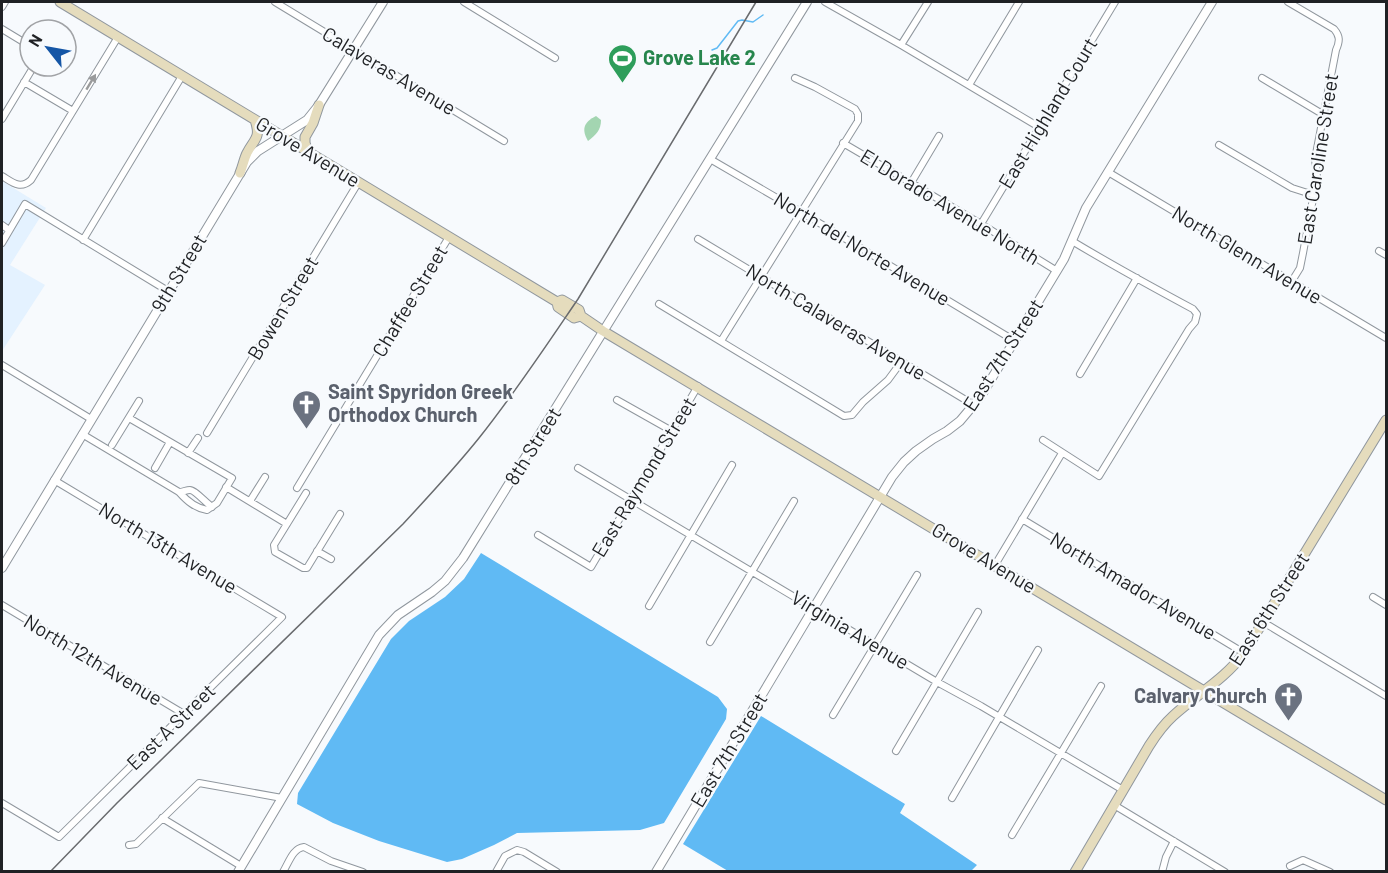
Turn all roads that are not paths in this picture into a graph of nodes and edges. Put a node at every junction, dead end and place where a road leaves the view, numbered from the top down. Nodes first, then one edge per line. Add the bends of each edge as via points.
1 (5, 2) edge
2 (60, 2) edge
3 (278, 2) edge
4 (383, 2) edge
5 (464, 2) edge
6 (807, 2) edge
7 (825, 2) edge
8 (928, 2) edge
9 (1019, 2) edge
10 (1115, 2) edge
11 (1212, 2) edge
12 (1288, 2) edge
13 (2, 7) edge
14 (2, 28) edge
15 (118, 37) junction
16 (18, 38) edge
17 (901, 45) junction
18 (353, 50) junction
19 (555, 58) dead end
20 (182, 76) junction
21 (26, 78) edge
22 (795, 78) dead end
23 (1262, 78) dead end
24 (24, 82) junction
25 (969, 85) junction
26 (319, 105) junction
27 (73, 111) junction
28 (1324, 115) junction
29 (2, 118) edge
30 (255, 120) junction
31 (1039, 127) junction
32 (282, 136) junction
33 (939, 136) dead end
34 (504, 141) dead end
35 (843, 143) junction
36 (1219, 145) dead end
37 (308, 152) junction
38 (710, 159) junction
39 (1108, 172) junction
40 (240, 173) junction
41 (2, 176) edge
42 (358, 183) junction
43 (911, 183) junction
44 (1314, 195) junction
45 (801, 212) junction
46 (981, 224) junction
47 (2, 225) edge
48 (9, 230) junction
49 (448, 237) junction
50 (698, 238) dead end
51 (83, 240) junction
52 (1072, 241) junction
53 (2, 243) edge
54 (1379, 251) dead end
55 (1386, 255) edge
56 (1057, 271) junction
57 (761, 276) junction
58 (1137, 278) junction
59 (1292, 281) junction
60 (168, 291) junction
61 (659, 304) dead end
62 (603, 331) junction
63 (1386, 338) edge
64 (722, 341) junction
65 (1015, 341) junction
66 (902, 361) junction
67 (2, 364) edge
68 (1080, 374) dead end
69 (698, 386) junction
70 (616, 400) dead end
71 (139, 401) dead end
72 (974, 405) junction
73 (91, 418) junction
74 (129, 418) junction
75 (1385, 424) edge
76 (672, 431) junction
77 (207, 433) dead end
78 (82, 434) junction
79 (198, 438) dead end
80 (1043, 440) dead end
81 (170, 442) junction
82 (112, 445) dead end
83 (188, 453) junction
84 (1062, 453) junction
85 (732, 465) dead end
86 (155, 468) dead end
87 (578, 468) dead end
88 (264, 477) dead end
89 (54, 480) junction
90 (226, 487) junction
91 (297, 488) dead end
92 (179, 492) junction
93 (306, 493) dead end
94 (880, 496) junction
95 (200, 498) junction
96 (631, 499) junction
97 (250, 501) junction
98 (794, 501) dead end
99 (193, 505) junction
100 (212, 507) junction
101 (340, 514) dead end
102 (1022, 519) junction
103 (287, 524) junction
104 (538, 535) dead end
105 (691, 536) junction
106 (317, 551) junction
107 (331, 559) dead end
108 (994, 565) junction
109 (2, 568) edge
110 (752, 572) junction
111 (917, 575) dead end
112 (1373, 597) dead end
113 (2, 605) edge
114 (1386, 605) edge
115 (649, 606) dead end
116 (813, 608) junction
117 (978, 612) dead end
118 (282, 617) joint
119 (1263, 622) junction
120 (710, 642) dead end
121 (875, 645) junction
122 (1038, 651) dead end
123 (1244, 653) junction
124 (937, 682) junction
125 (1101, 686) dead end
126 (1205, 691) junction
127 (1386, 693) edge
128 (184, 714) junction
129 (833, 716) dead end
130 (999, 717) junction
131 (896, 751) dead end
132 (1061, 753) junction
133 (1123, 790) junction
134 (282, 798) junction
135 (952, 798) dead end
136 (1386, 800) edge
137 (2, 803) edge
138 (1114, 805) junction
139 (162, 818) junction
140 (1012, 835) dead end
141 (1174, 841) junction
142 (129, 845) dead end
143 (1290, 866) dead end
144 (240, 869) edge
145 (283, 872) edge
146 (363, 872) edge
147 (496, 872) edge
148 (557, 872) edge
149 (656, 872) edge
150 (1075, 872) edge
151 (1162, 872) edge
152 (1226, 872) edge
153 (1330, 872) edge

1 - 13 street
2 - 15 main road, Grove Avenue
3 - 18 street, Calaveras Avenue
4 - 18 street, 9th Street
5 - 19 street
6 - 38 street, 8th Street
7 - 17 street
8 - 17 street
9 - 25 street
10 - 31 street, East Highland Court
11 - 39 street, East 7th Street
12 - 28 street, East Caroline Street via 1339,35
14 - 16 street
15 - 20 main road, Grove Avenue
27 -> 15 street
17 - 25 street
18 - 26 street, 9th Street
18 - 34 street, Calaveras Avenue
20 - 30 main road, Grove Avenue
20 - 51 street
21 - 24 street
22 - 35 street via 858,114 858,121
23 - 28 street
24 - 27 street
24 - 29 street
25 - 31 street
26 - 32 street, 9th Street via 307,120
26 - 37 main road via 305,137
27 - 41 street via 31,180 17,185
28 - 44 street, East Caroline Street via 1315,159
30 - 32 main road, Grove Avenue
30 - 40 main road via 257,139 246,154
31 - 46 street, East Highland Court
32 - 37 main road, Grove Avenue
32 - 40 street, 9th Street via 258,151
33 - 43 street
35 - 43 street, El Dorado Avenue North
35 - 45 street
36 - 44 street via 1292,188
37 - 42 main road, Grove Avenue
38 - 45 street, North del Norte Avenue
38 - 62 street, 8th Street
39 - 52 street, East 7th Street
39 - 59 street, North Glenn Avenue
40 - 60 street, 9th Street
42 - 49 main road, Grove Avenue
42 - 77 street, Bowen Street
43 - 46 street, El Dorado Avenue North
44 - 59 street, East Caroline Street via 1300,268
45 - 57 street
45 - 65 street, North del Norte Avenue
46 - 56 street, El Dorado Avenue North
47 - 48 street
48 - 51 street via 25,204
48 - 53 street
49 - 62 main road, Grove Avenue via 557,302 574,318 581,316
49 - 91 street, Chaffee Street
50 - 57 street, North Calaveras Avenue
51 - 60 street
52 - 56 street, East 7th Street
52 - 58 street
54 - 55 street
56 - 65 street, East 7th Street
57 - 64 street
57 - 66 street, North Calaveras Avenue
58 - 68 street
58 - 84 street via 1193,309 1197,314 1195,322 1099,476
59 - 63 street, North Glenn Avenue
60 - 73 street, 9th Street
61 - 64 street
62 - 69 main road, Grove Avenue
62 - 134 street, 8th Street via 456,569 379,635
64 - 66 street via 844,416 852,415
65 - 72 street, East 7th Street
66 - 72 street, North Calaveras Avenue
67 - 73 street
69 - 76 street, East Raymond Street
69 - 94 main road, Grove Avenue
70 - 76 street
71 - 74 street
72 - 94 street, East 7th Street via 960,421 904,462
73 - 78 street, 9th Street
74 - 81 street
74 - 82 street
75 - 119 main road, East 6th Street
76 - 96 street, East Raymond Street
78 - 89 street, 9th Street
78 - 92 street
79 - 83 street
80 - 84 street
81 - 83 street
81 - 86 street
83 - 90 street via 232,478
84 - 102 street
85 - 105 street
87 - 96 street, Virginia Avenue
88 - 97 street
89 - 109 street, 9th Street
89 - 118 street, North 13th Avenue
90 - 97 street
90 - 100 street
92 - 95 street via 190,490
92 - 99 street
93 - 103 street
94 - 108 main road, Grove Avenue
94 - 116 street, East 7th Street
95 - 99 street
95 - 100 street
96 - 104 street, East Raymond Street via 591,567
96 - 105 street, Virginia Avenue
97 - 103 street
98 - 110 street
99 - 100 street via 207,510
101 - 106 street
102 - 108 street
102 - 123 street, North Amador Avenue
103 - 106 street via 274,545 275,552 307,568
105 - 110 street, Virginia Avenue
105 - 115 street
106 - 107 street
108 - 126 main road, Grove Avenue
110 - 116 street, Virginia Avenue
110 - 120 street
111 - 121 street
112 - 114 street
113 - 128 street, North 12th Avenue
116 - 121 street, Virginia Avenue
116 - 149 street, East 7th Street
117 - 124 street
118 - 128 street, East A Street
119 - 123 main road, East 6th Street
119 - 127 street
121 - 124 street, Virginia Avenue
121 - 129 street
122 - 130 street
123 - 126 main road, East 6th Street via 1231,670
124 - 130 street, Virginia Avenue
124 - 131 street
125 - 132 street
126 - 133 main road, East 6th Street via 1165,724
126 - 136 main road, Grove Avenue
128 - 137 street, East A Street via 59,837
130 - 132 street, Virginia Avenue
130 - 135 street
132 - 133 street, Virginia Avenue
132 - 140 street
133 - 138 main road, East 6th Street
134 - 139 street via 199,783
134 - 144 street, 8th Street
138 - 141 street
138 - 150 main road, East 6th Street
139 - 142 street via 136,844
139 - 144 street
141 - 151 street
141 - 152 street
143 - 153 street via 1304,860
145 - 146 street via 301,847
147 - 148 street via 505,856 518,850

